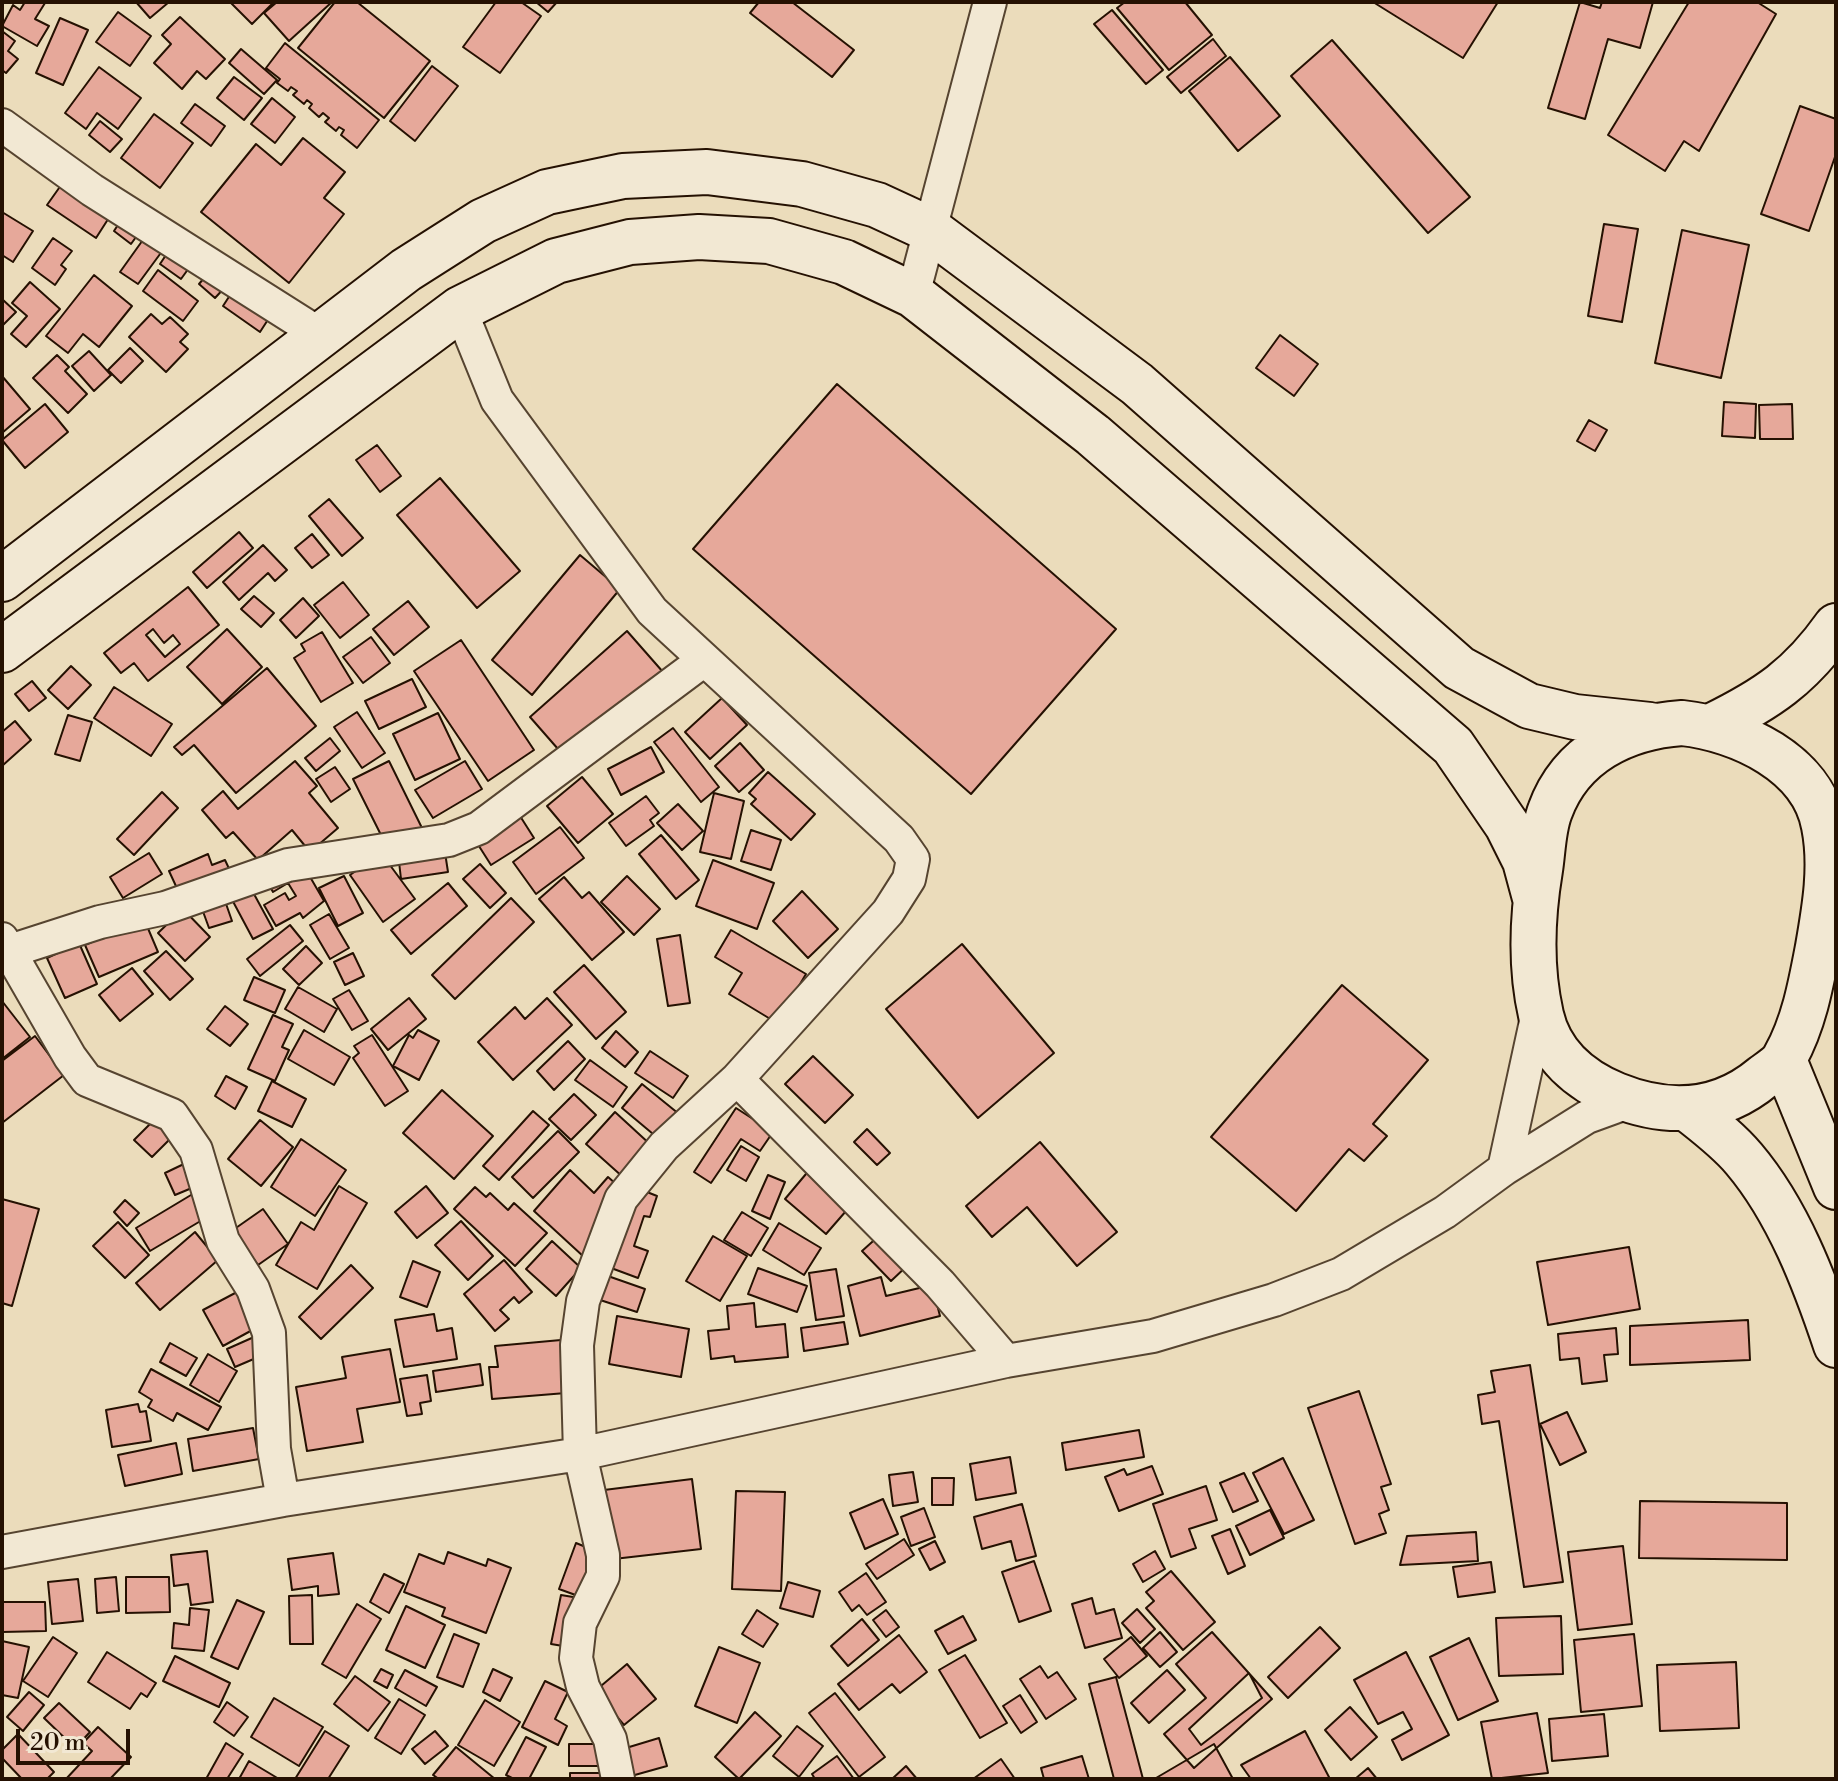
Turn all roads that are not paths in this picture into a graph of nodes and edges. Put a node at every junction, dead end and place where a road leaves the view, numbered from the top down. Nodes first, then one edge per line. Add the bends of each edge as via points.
1 (990, 2) edge
2 (2, 125) edge
3 (929, 229) junction
4 (913, 295) junction
5 (460, 309) junction
6 (321, 335) junction
7 (2, 579) edge
8 (1836, 626) edge
9 (2, 650) edge
10 (704, 660) junction
11 (1650, 725) junction
12 (1712, 726) junction
13 (1535, 898) junction
14 (1829, 909) edge
15 (6, 945) edge
16 (1539, 1008) junction
17 (1784, 1060) junction
18 (737, 1079) junction
19 (1631, 1101) junction
20 (1689, 1110) junction
21 (1504, 1169) junction
22 (1836, 1187) edge
23 (1836, 1345) edge
24 (1006, 1361) junction
25 (580, 1454) junction
26 (283, 1500) junction
27 (2, 1552) edge
28 (618, 1779) edge

1 - 3 street
2 - 6 street via 92,190
3 - 4 street
3 - 6 main road via 877,205 802,184 707,172 623,176 547,192 483,221 406,270
3 - 11 main road via 1137,384 1459,668 1529,706
4 - 5 main road via 844,262 769,241 699,237 630,242 556,261
4 - 13 main road via 1093,435 1453,746 1507,825
5 - 9 main road
5 - 10 street via 497,400 652,611
6 - 7 main road
8 - 12 main road via 1785,685
10 - 15 street via 479,828 449,840 288,865 165,908
10 - 18 street via 899,839 913,859 909,879 888,912
11 - 12 main road
11 - 13 main road via 1600,746 1563,783 1549,812
12 - 14 main road via 1755,742 1791,770 1813,797 1824,823
13 - 16 main road via 1533,959
14 - 17 main road via 1810,989
15 - 26 street via 87,1080 172,1115 196,1150 223,1241 253,1289 269,1333 274,1449
16 - 19 main road via 1559,1056 1597,1087
16 - 21 street
17 - 20 main road via 1747,1091
17 - 22 main road
18 - 24 street via 940,1284
18 - 25 street via 664,1146 621,1199 611,1221 583,1301 577,1345
19 - 20 main road
19 - 21 street via 1587,1117
20 - 23 main road via 1735,1149 1768,1193 1797,1246
21 - 24 street via 1445,1212 1328,1279 1274,1300 1153,1336
24 - 25 street
25 - 26 street
25 - 28 street via 603,1576 580,1623 576,1658 583,1687 610,1739
26 - 27 street

